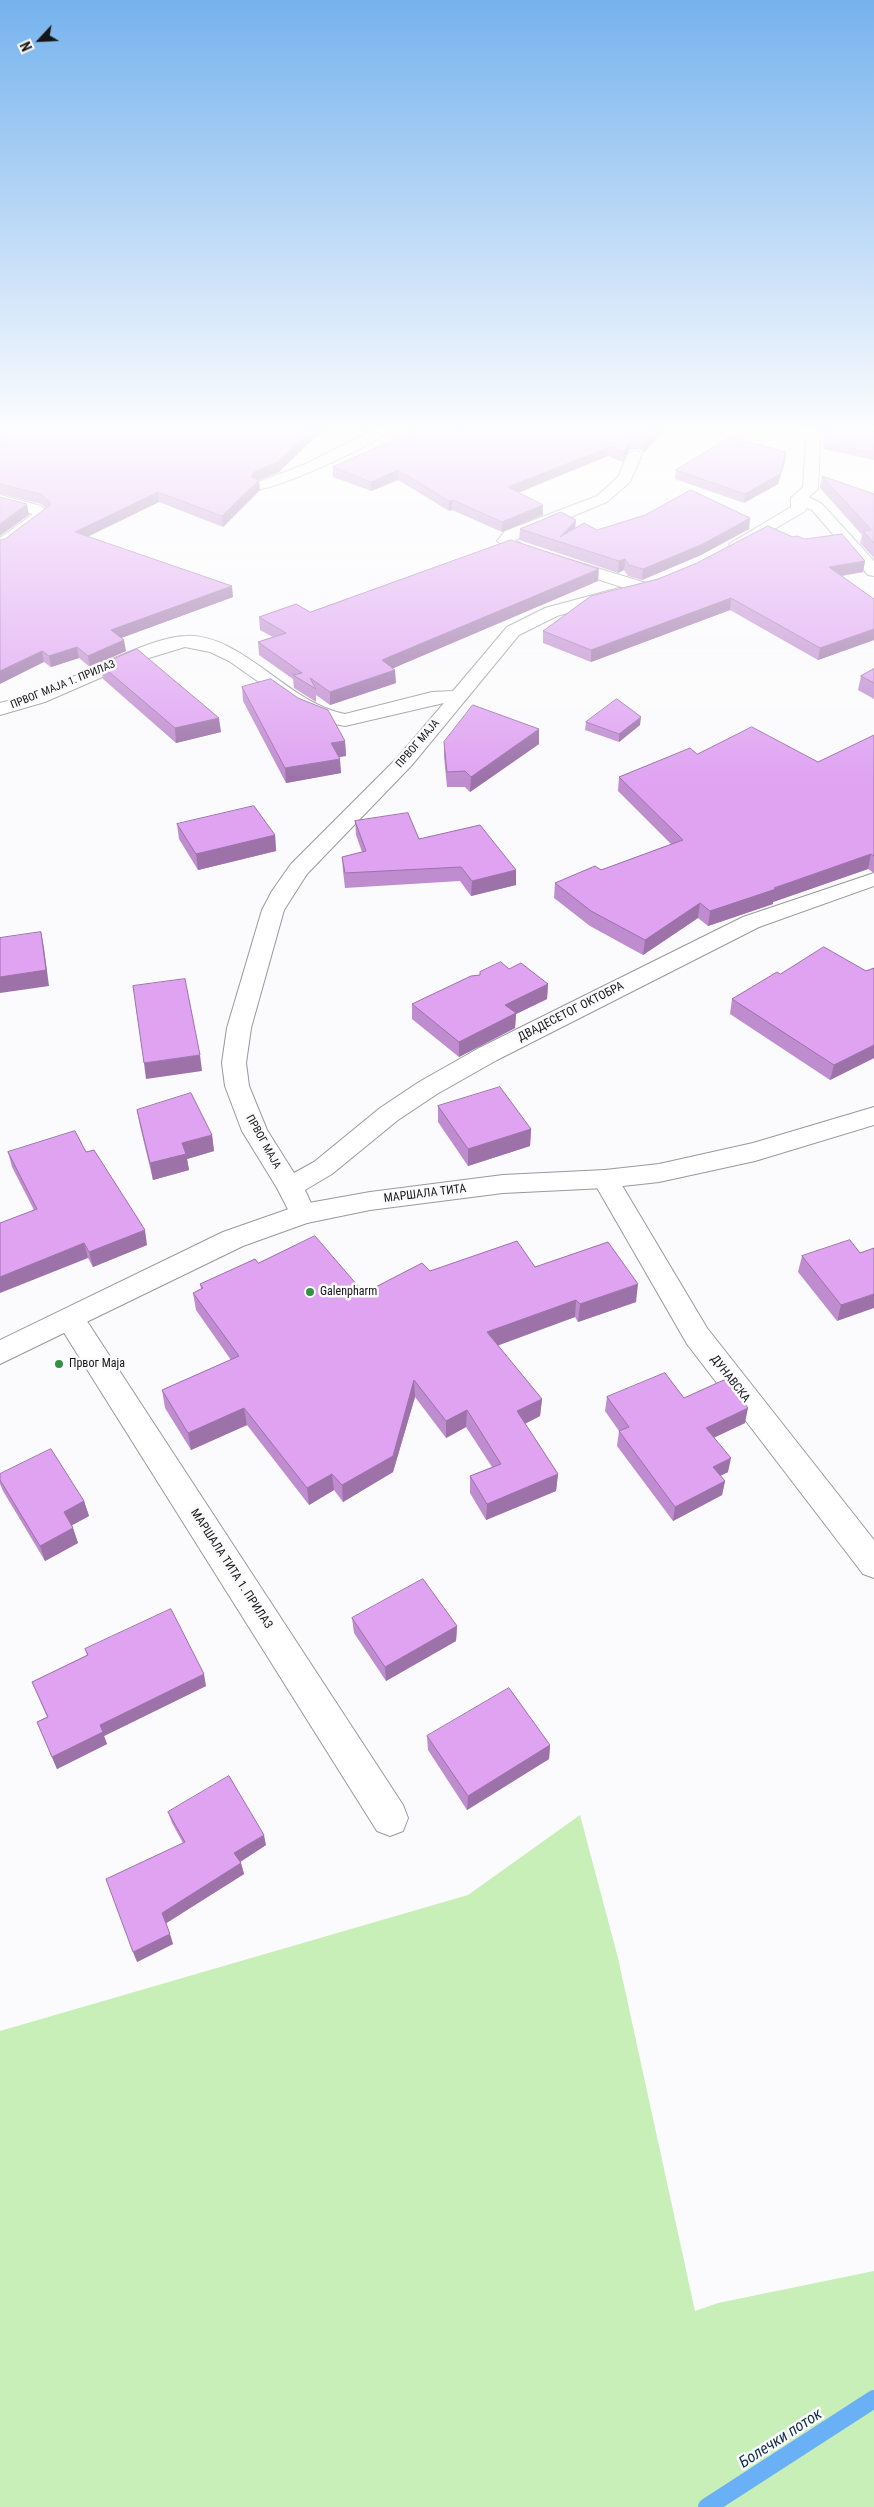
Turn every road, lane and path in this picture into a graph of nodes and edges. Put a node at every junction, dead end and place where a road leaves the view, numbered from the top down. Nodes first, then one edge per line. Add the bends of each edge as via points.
1 (514, 546) edge
2 (732, 546) edge
3 (852, 546) edge
4 (718, 554) edge
5 (874, 571) edge
6 (660, 581) edge
7 (640, 587) junction
8 (459, 696) junction
9 (0, 709) edge
10 (874, 878) edge
11 (874, 1116) edge
12 (605, 1180) junction
13 (290, 1187) junction
14 (303, 1214) junction
15 (71, 1320) junction
16 (0, 1353) edge
17 (874, 1564) edge
18 (390, 1818) dead end

1 - 7 street
2 - 4 street
3 - 5 street
6 - 7 street, ПРВОГ МАЈА
7 - 8 street, ПРВОГ МАЈА via 528,621 513,631
8 - 9 street, ПРВОГ МАЈА 1. ПРИЛАЗ via 432,698 345,720 332,719 308,707 243,661 196,642 183,641
8 - 13 street, ПРВОГ МАЈА via 405,761 299,869 273,910 239,1028 234,1062 237,1086 255,1131
10 - 13 street, ДВАДЕСЕТОГ ОКТОБРА via 751,922 488,1054 428,1088 323,1168
11 - 12 street, МАРШАЛА ТИТА via 746,1154 659,1173
12 - 14 street, МАРШАЛА ТИТА via 503,1184 370,1201
12 - 17 street, ДУНАВСКА via 696,1336
13 - 14 street, ПРВОГ МАЈА
14 - 15 street, МАРШАЛА ТИТА via 232,1239
15 - 16 street, МАРШАЛА ТИТА
15 - 18 street, МАРШАЛА ТИТА 1. ПРИЛАЗ

